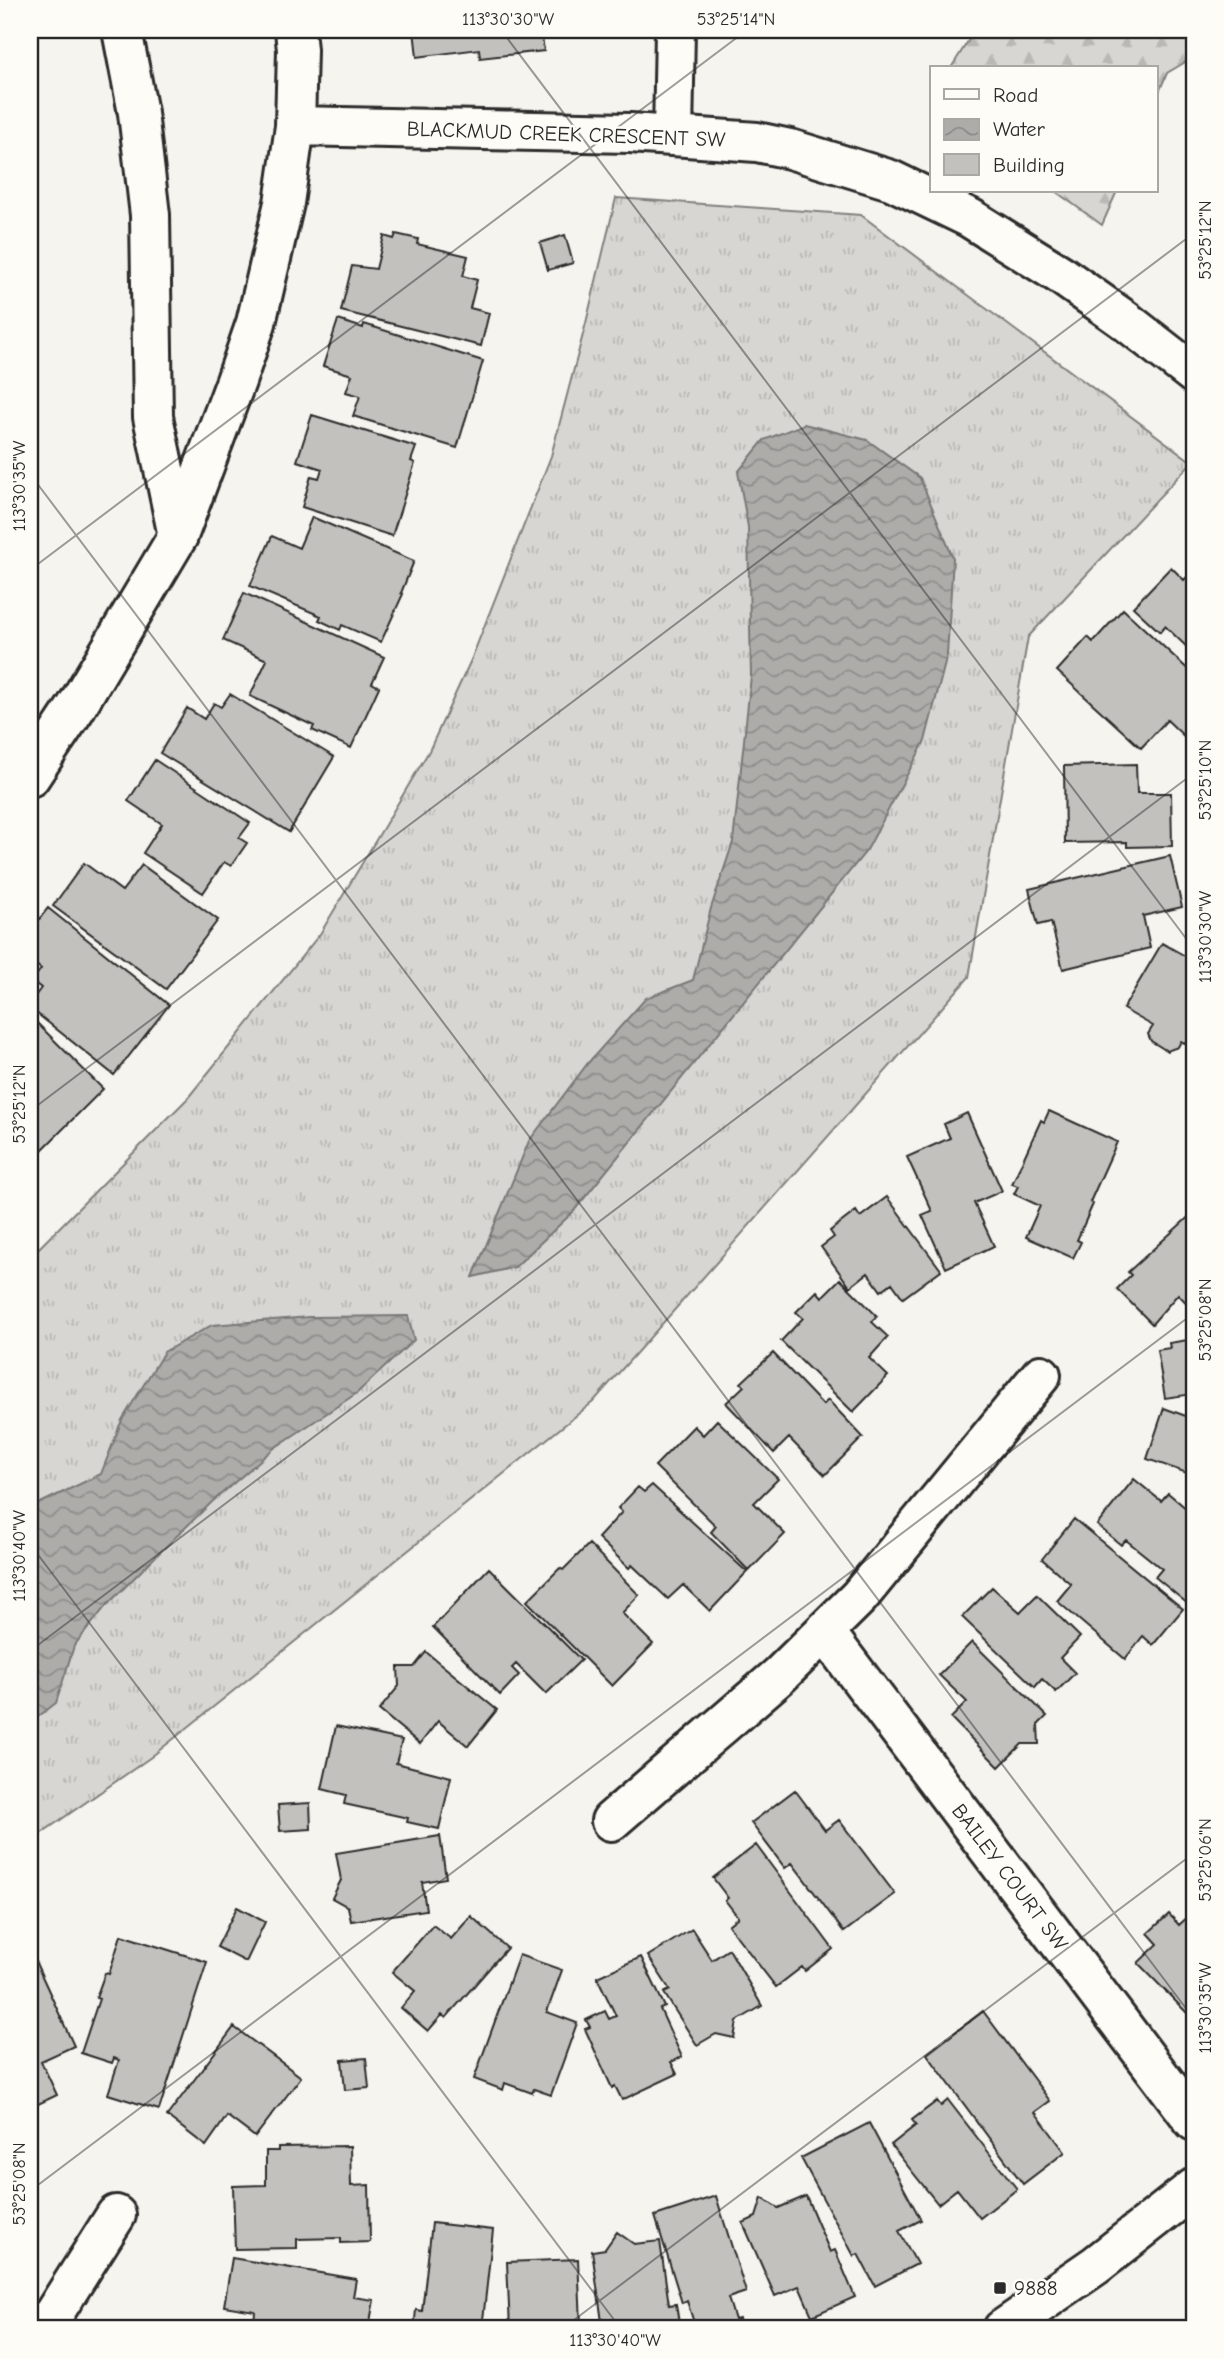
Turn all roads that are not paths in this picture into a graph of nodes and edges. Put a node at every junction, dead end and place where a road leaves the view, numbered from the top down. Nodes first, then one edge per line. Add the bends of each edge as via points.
1 (122, 30) edge
2 (295, 30) edge
3 (675, 30) edge
4 (295, 126) junction
5 (673, 135) junction
6 (1194, 374) edge
7 (178, 536) junction
8 (30, 777) edge
9 (1041, 1375) dead end
10 (825, 1632) junction
11 (611, 1821) dead end
12 (1194, 2121) edge
13 (1194, 2188) edge
14 (116, 2215) dead end
15 (30, 2321) edge
16 (44, 2329) edge
17 (1003, 2329) edge

1 - 7 street via 150,215 153,417
2 - 4 street
3 - 5 street
4 - 5 street, BLACKMUD CREEK CRESCENT SW
4 - 7 street via 284,203 256,323
5 - 6 street, BLACKMUD CREEK CRESCENT SW via 757,142 891,180 970,218 1061,275
7 - 8 street
9 - 10 street via 859,1597
10 - 11 street
10 - 12 street, BAILEY COURT SW
13 - 17 street via 1096,2265
14 - 16 street
15 - 16 street

